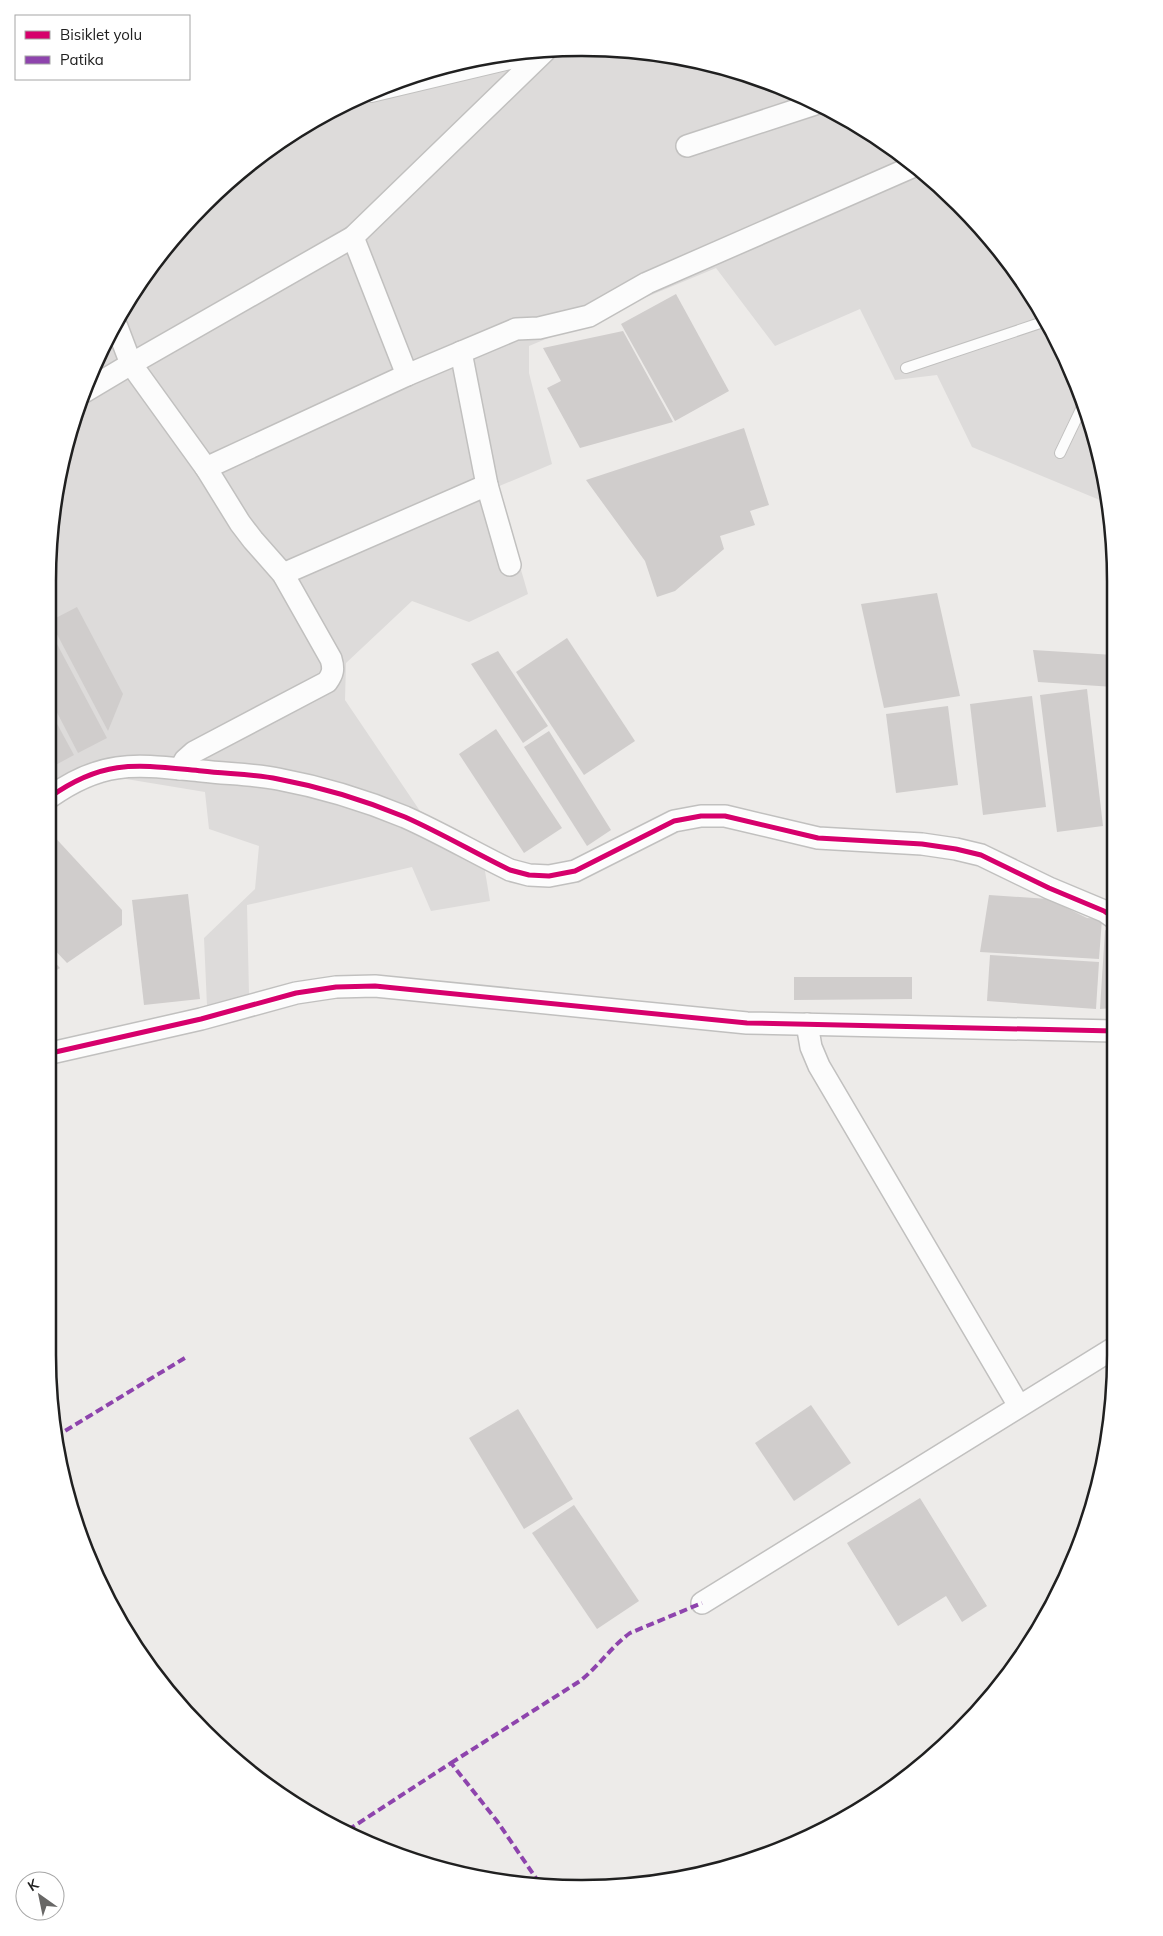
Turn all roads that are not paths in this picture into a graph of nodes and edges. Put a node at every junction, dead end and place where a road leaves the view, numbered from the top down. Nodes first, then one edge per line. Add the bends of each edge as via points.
1 (538, 58) edge
2 (387, 93) edge
3 (807, 107) edge
4 (687, 146) dead end
5 (906, 169) edge
6 (353, 237) junction
7 (1038, 323) edge
8 (119, 333) edge
9 (461, 352) junction
10 (131, 364) junction
11 (906, 368) dead end
12 (407, 376) junction
13 (94, 386) edge
14 (1079, 413) edge
15 (1060, 453) dead end
16 (206, 468) junction
17 (487, 485) junction
18 (510, 565) dead end
19 (284, 574) junction
20 (180, 769) junction
21 (56, 793) edge
22 (1107, 913) edge
23 (807, 1024) junction
24 (1107, 1031) edge
25 (56, 1052) edge
26 (1107, 1352) edge
27 (1019, 1406) junction
28 (702, 1603) dead end

1 - 2 lane
1 - 6 street
3 - 4 street
5 - 9 street via 646,283 589,316 539,328 516,329
6 - 10 street
6 - 12 street
7 - 11 lane
8 - 10 street
9 - 12 street
9 - 17 street
10 - 13 street
10 - 16 street
12 - 16 street
14 - 15 lane
16 - 19 street via 253,540
17 - 18 street
17 - 19 street
19 - 20 street via 331,659 331,676 320,686 194,752
20 - 21 street via 118,767 91,773
20 - 22 street via 276,778 321,788 406,818 510,870 529,875 549,876 575,871 674,821 725,816 818,838 922,844 981,855
23 - 24 street
23 - 25 street via 747,1023 375,986 336,987 296,993 201,1019
23 - 27 street via 819,1066
26 - 27 street
27 - 28 street

